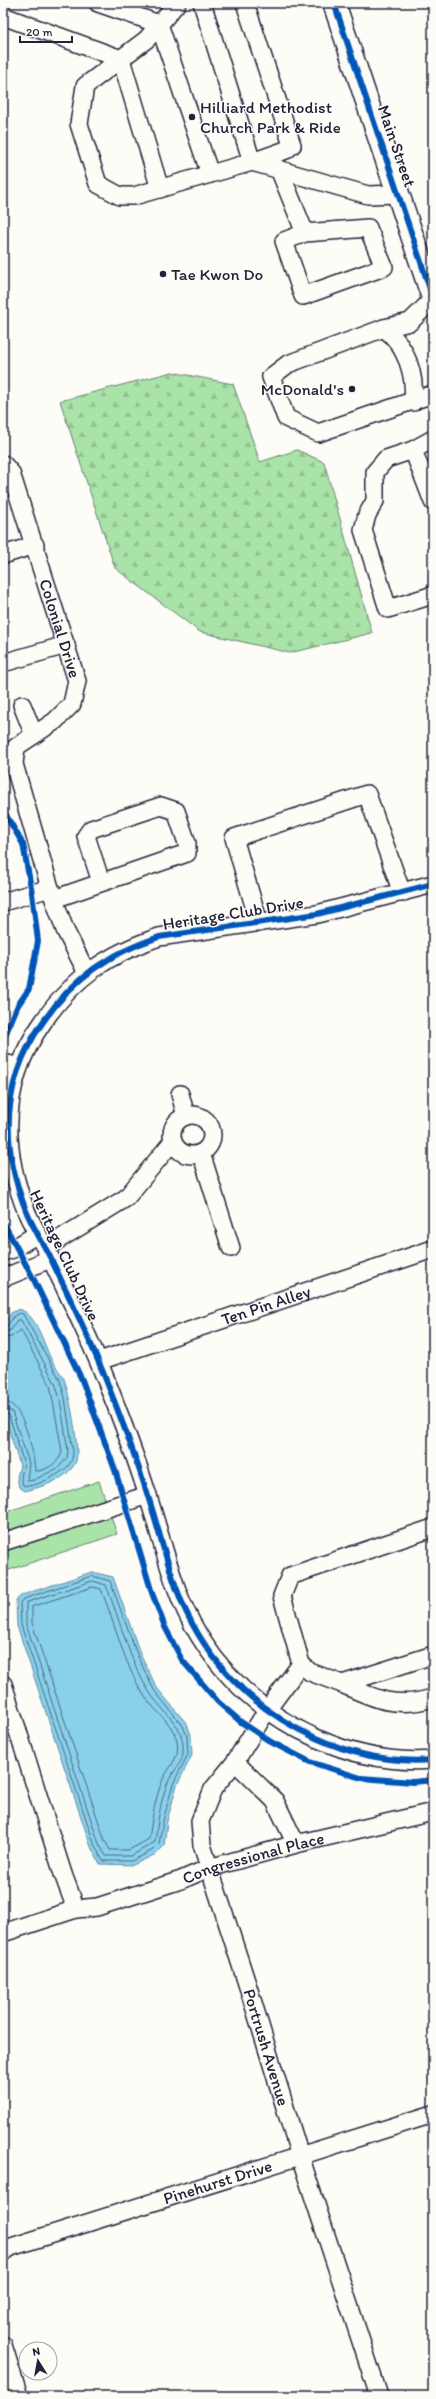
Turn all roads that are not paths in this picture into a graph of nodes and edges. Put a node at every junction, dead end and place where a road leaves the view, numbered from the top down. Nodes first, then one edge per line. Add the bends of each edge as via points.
1 (98, 3) edge
2 (177, 3) edge
3 (202, 3) edge
4 (245, 3) edge
5 (334, 3) edge
6 (3, 16) edge
7 (159, 24) junction
8 (121, 59) junction
9 (252, 162) junction
10 (279, 169) junction
11 (210, 174) junction
12 (160, 189) junction
13 (398, 194) junction
14 (305, 233) junction
15 (433, 299) edge
16 (384, 328) junction
17 (433, 394) edge
18 (413, 402) junction
19 (433, 439) edge
20 (413, 450) junction
21 (3, 464) edge
22 (433, 502) edge
23 (35, 545) junction
24 (3, 555) edge
25 (433, 595) edge
26 (66, 645) junction
27 (3, 663) edge
28 (22, 705) dead end
29 (34, 735) junction
30 (101, 882) junction
31 (433, 884) edge
32 (52, 893) junction
33 (402, 893) junction
34 (3, 902) edge
35 (259, 923) junction
36 (87, 973) junction
37 (10, 1065) edge
38 (8, 1086) edge
39 (180, 1094) dead end
40 (186, 1116) junction
41 (173, 1141) junction
42 (201, 1153) junction
43 (44, 1247) junction
44 (231, 1248) dead end
45 (433, 1249) edge
46 (3, 1252) edge
47 (3, 1278) edge
48 (99, 1361) junction
49 (148, 1494) junction
50 (433, 1528) edge
51 (3, 1542) edge
52 (433, 1655) edge
53 (301, 1664) junction
54 (3, 1684) edge
55 (342, 1684) junction
56 (433, 1698) edge
57 (267, 1710) junction
58 (433, 1760) edge
59 (235, 1762) junction
60 (433, 1812) edge
61 (296, 1844) junction
62 (209, 1868) junction
63 (76, 1909) junction
64 (3, 1933) edge
65 (433, 2114) edge
66 (300, 2156) junction
67 (3, 2252) edge
68 (3, 2345) edge
69 (19, 2396) edge
70 (379, 2396) edge

1 - 7 street
2 - 7 street
3 - 9 street
4 - 9 street via 292,145 286,150
5 - 13 main road, Main Street
6 - 8 street
7 - 8 street via 147,38
7 - 11 street
8 - 12 street
8 - 12 street via 85,86 79,124 98,184 120,196 134,196
9 - 10 street
9 - 11 street
10 - 13 street via 368,195
10 - 14 street
11 - 12 street
13 - 15 main road, Main Street
14 - 14 street via 284,241 303,296 384,267 368,228
15 - 16 street via 410,322
16 - 18 street via 396,336 405,354 415,385
16 - 18 street via 288,364 271,377 286,418 318,433
17 - 18 street
19 - 20 street
20 - 22 street
20 - 25 street via 386,458 375,472 375,501 367,515 363,530 388,609
21 - 23 street, Colonial Drive via 12,473
23 - 24 street
23 - 26 street, Colonial Drive
26 - 27 street
26 - 29 street, Colonial Drive via 77,681 72,704 55,721
28 - 29 street
29 - 32 street, Colonial Drive via 16,747 14,764
30 - 30 street via 187,853 187,843 176,811 161,806 91,829 86,836
30 - 32 street
31 - 33 street, Heritage Club Drive
32 - 34 street
32 - 36 street, Colonial Drive via 65,930
33 - 35 street, Heritage Club Drive via 317,914
33 - 35 street via 367,794 234,838
35 - 36 street, Heritage Club Drive via 159,938 123,951
36 - 37 street, Heritage Club Drive via 68,988
37 - 38 street, Heritage Club Drive
38 - 43 street, Heritage Club Drive via 8,1144 21,1195
39 - 40 street
40 - 41 street via 176,1123
40 - 42 street via 199,1116 212,1130 211,1143
41 - 42 street via 176,1148 188,1155
41 - 43 street via 126,1198
42 - 44 street
43 - 46 street
43 - 47 street
43 - 48 street, Heritage Club Drive
45 - 48 street, Ten Pin Alley
48 - 49 street, Heritage Club Drive
49 - 51 street
49 - 57 street, Heritage Club Drive via 176,1588 190,1619 222,1668 245,1694
50 - 53 street via 290,1576 282,1596
52 - 55 street
53 - 55 street via 310,1672
53 - 57 street, Portrush Avenue
54 - 63 street
55 - 56 street via 381,1702 418,1702
57 - 58 street, Heritage Club Drive via 300,1731 355,1752 387,1759
57 - 59 street, Portrush Avenue
59 - 61 street via 275,1801
59 - 62 street, Portrush Avenue via 213,1789 200,1821 202,1844
60 - 61 street, Congressional Place
61 - 62 street, Congressional Place
62 - 63 street, Congressional Place via 181,1880 97,1907
62 - 66 street, Portrush Avenue
63 - 64 street, Congressional Place
65 - 66 street, Pinehurst Drive
66 - 67 street, Pinehurst Drive via 11,2247
66 - 70 street, Portrush Avenue
68 - 69 street

